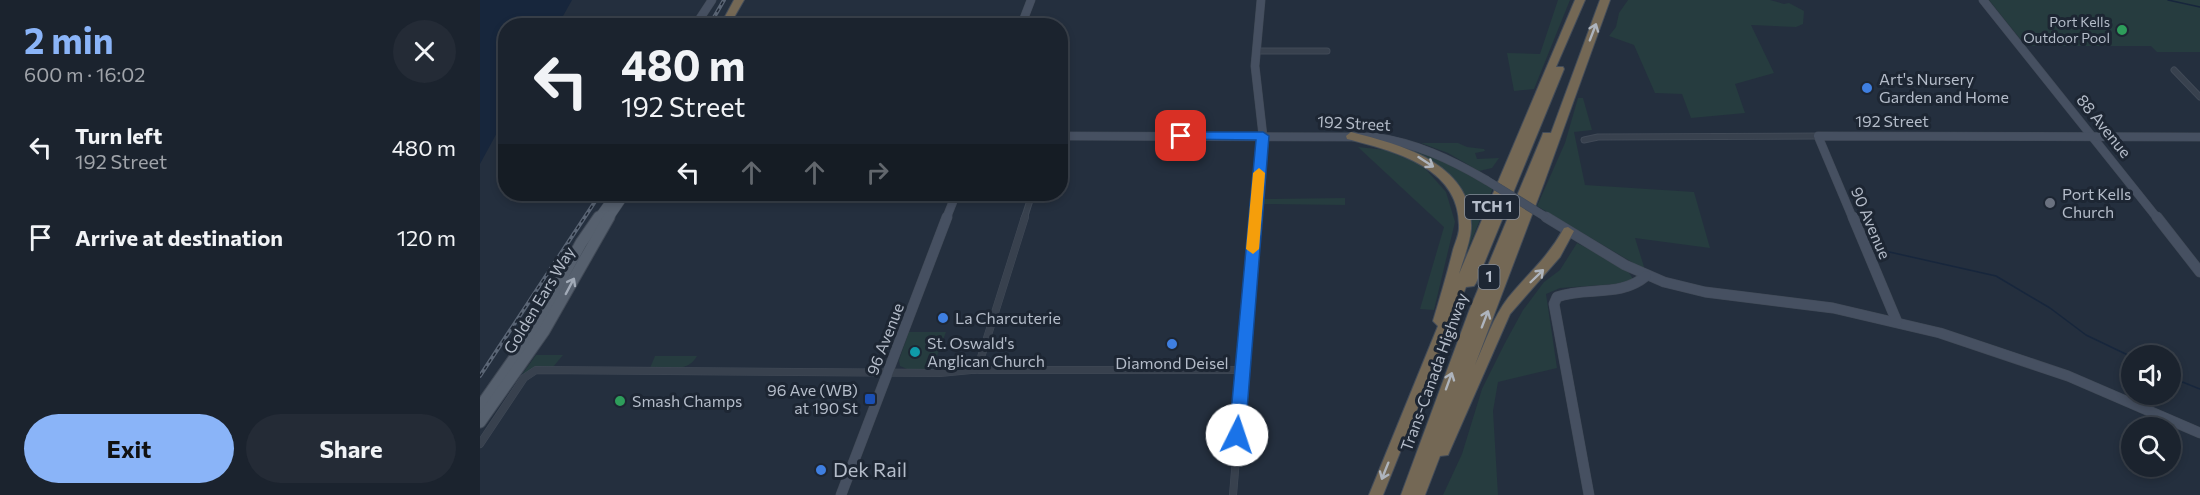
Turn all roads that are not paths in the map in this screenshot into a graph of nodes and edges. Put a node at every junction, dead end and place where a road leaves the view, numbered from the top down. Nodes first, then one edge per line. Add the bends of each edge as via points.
1 (712, 0) edge
2 (739, 0) edge
3 (745, 0) edge
4 (1031, 0) edge
5 (1261, 0) edge
6 (1581, 0) edge
7 (1605, 0) edge
8 (1983, 0) edge
9 (700, 18) edge
10 (729, 18) edge
11 (735, 18) edge
12 (1024, 18) edge
13 (1256, 51) junction
14 (1327, 51) dead end
15 (2174, 70) dead end
16 (2200, 97) edge
17 (1068, 136) edge
18 (1263, 136) junction
19 (1351, 136) junction
20 (1818, 136) junction
21 (2092, 136) junction
22 (2200, 136) edge
23 (1584, 140) dead end
24 (611, 201) edge
25 (620, 201) edge
26 (953, 201) edge
27 (1030, 201) edge
28 (1568, 231) junction
29 (2200, 272) edge
30 (1646, 276) junction
31 (1897, 322) junction
32 (977, 370) junction
33 (1242, 370) junction
34 (888, 372) junction
35 (1424, 378) junction
36 (480, 407) edge
37 (480, 423) edge
38 (2200, 433) edge
39 (480, 444) edge
40 (1415, 494) edge
41 (841, 495) edge
42 (1233, 495) edge
43 (1376, 495) edge
44 (1589, 495) edge

1 - 9 main road
2 - 10 highway
3 - 11 highway
4 - 12 main road
5 - 13 main road
6 - 35 highway, Trans-Canada Highway / TCH 1 via 1505,175
40 -> 7 highway, Trans-Canada Highway / 1 via 1475,311
8 - 21 main road, 88 Avenue
13 - 14 street
13 - 18 main road via 1255,78
15 - 16 street
17 - 18 main road, 192 Street
18 - 19 main road, 192 Street
18 - 33 street
19 - 28 main road, 192 Street, bridge via 1420,146 1486,180
19 -> 35 highway via 1414,154 1453,186 1462,207 1465,229
20 - 21 main road, 192 Street
20 - 23 street, 192 Street
20 - 31 main road, 90 Avenue
21 - 22 main road, 192 Street
21 - 29 main road, 88 Avenue
24 - 36 main road, Golden Ears Way via 581,243 532,333
37 -> 25 main road, Golden Ears Way via 544,331
26 - 34 main road, 96 Avenue
27 - 32 street
28 - 30 main road, 192 Street
40 -> 28 highway via 1440,459 1505,312 1554,258
30 - 31 main road, 192 Street via 1687,289 1814,305
30 - 44 main road via 1631,288 1568,293 1557,297 1554,308
31 - 38 main road, 192 Street via 2035,364
32 - 33 street
32 - 34 street
33 - 42 street
34 - 39 street via 532,372
34 - 41 main road, 96 Avenue
35 -> 43 highway, Trans-Canada Highway / TCH 1

